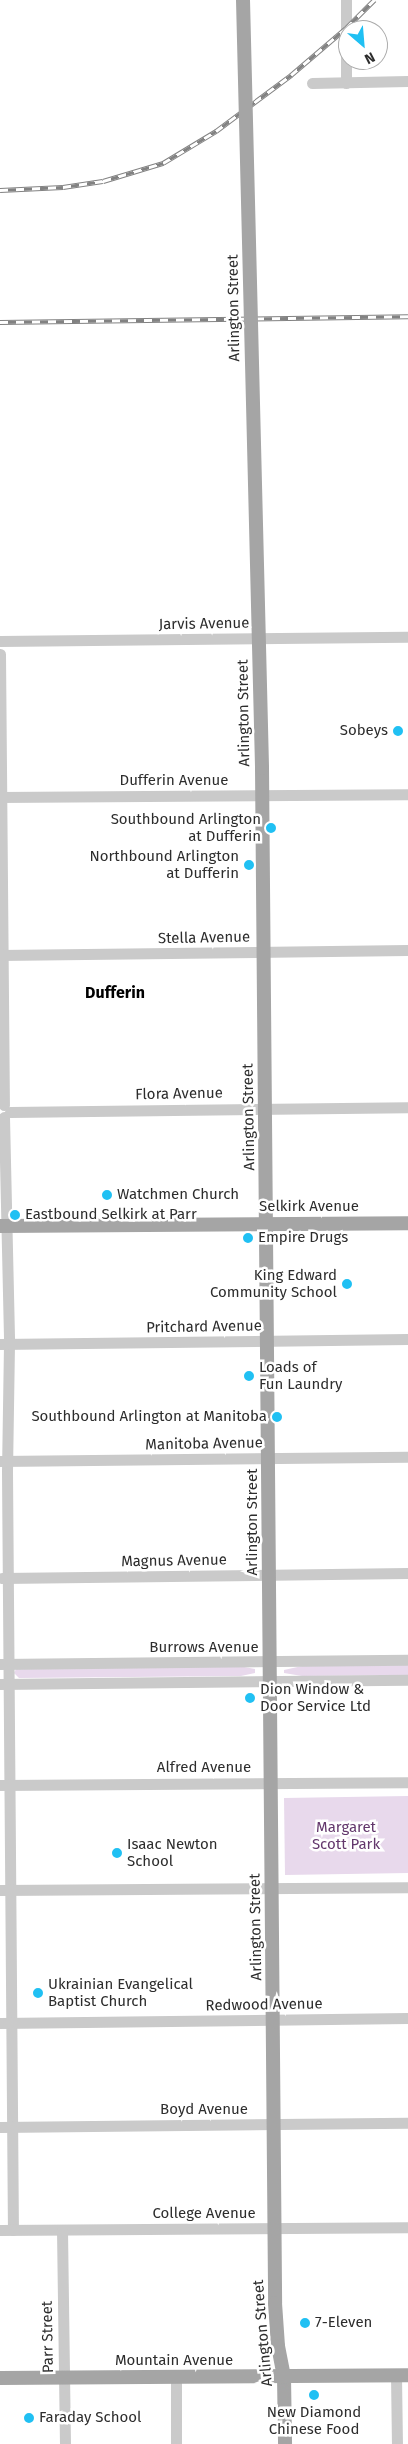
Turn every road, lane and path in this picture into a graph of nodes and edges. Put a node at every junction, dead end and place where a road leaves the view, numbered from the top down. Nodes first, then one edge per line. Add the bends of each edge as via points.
1 (243, 0) edge
2 (346, 0) edge
3 (408, 81) edge
4 (346, 82) junction
5 (312, 83) dead end
6 (408, 638) edge
7 (0, 641) edge
8 (0, 654) edge
9 (408, 794) edge
10 (262, 796) junction
11 (1, 797) edge
12 (408, 950) edge
13 (264, 952) junction
14 (1, 955) edge
15 (408, 1107) edge
16 (265, 1108) junction
17 (4, 1111) edge
18 (408, 1223) edge
19 (267, 1224) junction
20 (3, 1226) edge
21 (408, 1339) edge
22 (268, 1342) junction
23 (4, 1344) edge
24 (408, 1457) edge
25 (269, 1458) junction
26 (3, 1461) edge
27 (408, 1573) edge
28 (269, 1574) junction
29 (4, 1578) edge
30 (408, 1660) edge
31 (270, 1663) junction
32 (4, 1664) edge
33 (408, 1680) edge
34 (270, 1681) junction
35 (4, 1684) edge
36 (408, 1782) edge
37 (271, 1783) junction
38 (5, 1785) edge
39 (408, 1887) edge
40 (272, 1888) junction
41 (6, 1890) edge
42 (408, 2018) edge
43 (273, 2019) junction
44 (6, 2023) edge
45 (408, 2123) edge
46 (273, 2124) junction
47 (0, 2127) edge
48 (13, 2127) junction
49 (408, 2227) edge
50 (274, 2228) junction
51 (0, 2230) edge
52 (13, 2230) junction
53 (62, 2230) junction
54 (402, 2375) edge
55 (284, 2377) junction
56 (0, 2378) edge
57 (64, 2378) junction
58 (176, 2378) junction
59 (65, 2444) edge
60 (176, 2444) edge
61 (285, 2444) edge
62 (397, 2444) edge

1 - 10 main road, Arlington Street, bridge
2 - 4 street
3 - 4 street
4 - 5 street
6 - 7 street, Jarvis Avenue
8 - 11 street
9 - 10 street, Dufferin Avenue
10 - 11 street, Dufferin Avenue
10 - 13 main road, Arlington Street
11 - 14 street
12 - 13 street, Stella Avenue
13 - 14 street, Stella Avenue
13 - 16 main road, Arlington Street
14 - 17 street
15 - 16 street, Flora Avenue
16 - 17 street, Flora Avenue
16 - 19 main road, Arlington Street
17 - 20 street
18 - 19 main road, Selkirk Avenue
19 - 20 main road, Selkirk Avenue
19 - 22 main road, Arlington Street
20 - 23 street
21 - 22 street, Pritchard Avenue
22 - 23 street, Pritchard Avenue
22 - 25 main road, Arlington Street
23 - 26 street
24 - 25 street, Manitoba Avenue
25 - 26 street, Manitoba Avenue
25 - 28 main road, Arlington Street
26 - 29 street
27 - 28 street, Magnus Avenue
28 - 29 street, Magnus Avenue
28 - 31 main road, Arlington Street
29 - 32 street
30 - 31 street, Burrows Avenue
31 - 32 street, Burrows Avenue
31 - 34 main road, Arlington Street
32 - 35 street
33 - 34 street
34 - 35 street
34 - 37 main road, Arlington Street
35 - 38 street
36 - 37 street, Alfred Avenue
37 - 38 street, Alfred Avenue
37 - 40 main road, Arlington Street
38 - 41 street
39 - 40 street
40 - 41 street
40 - 43 main road, Arlington Street
41 - 44 street
42 - 43 street, Redwood Avenue
43 - 44 street, Redwood Avenue
43 - 46 main road, Arlington Street
44 - 48 street
45 - 46 street, Boyd Avenue
46 - 48 street, Boyd Avenue
46 - 50 main road, Arlington Street
47 - 48 street, Boyd Avenue
48 - 52 street
49 - 50 street, College Avenue
50 - 53 street, College Avenue
50 - 55 main road, Arlington Street via 275,2303
51 - 52 street, College Avenue
52 - 53 street, College Avenue
53 - 57 street, Parr Street
54 - 55 main road, Mountain Avenue
54 - 62 street
55 - 58 main road, Mountain Avenue
55 - 61 main road, Arlington Street
56 - 57 main road, Mountain Avenue
57 - 58 main road, Mountain Avenue
57 - 59 street, Parr Street
58 - 60 street

